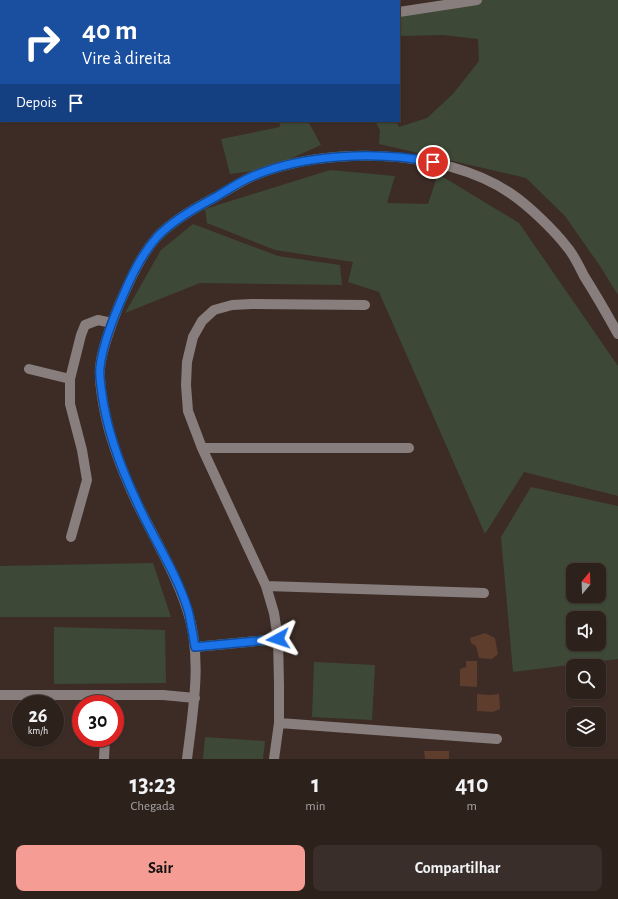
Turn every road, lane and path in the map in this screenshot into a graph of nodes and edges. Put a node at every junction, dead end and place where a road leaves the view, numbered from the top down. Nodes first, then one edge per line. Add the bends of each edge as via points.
1 (477, 0) edge
2 (400, 12) edge
3 (365, 305) dead end
4 (112, 323) junction
5 (618, 334) edge
6 (29, 369) dead end
7 (70, 379) junction
8 (202, 448) junction
9 (409, 448) dead end
10 (71, 537) dead end
11 (266, 586) junction
12 (484, 593) dead end
13 (278, 639) junction
14 (195, 647) junction
15 (0, 694) edge
16 (72, 697) edge
17 (124, 698) edge
18 (195, 698) junction
19 (279, 723) junction
20 (497, 738) dead end
21 (105, 747) edge
22 (104, 759) edge
23 (187, 759) edge
24 (274, 759) edge

1 - 2 street
3 - 8 street via 252,304 232,305 214,310 202,321 193,337 187,362 188,412
4 - 5 street via 128,283 145,252 158,237 195,208 251,177 283,166 312,159 372,156 419,159 448,165 487,180 511,193 535,213 568,248
4 - 7 street via 98,320 85,325
4 - 14 street via 100,369 106,419 116,453 136,500 173,574 188,611
6 - 7 street
7 - 10 street via 70,404 87,480
8 - 9 street
8 - 11 street
11 - 12 street
11 - 13 street
13 - 14 street
13 - 19 street
14 - 18 street
15 - 16 street
17 - 18 street via 163,695
18 - 23 street
19 - 20 street
19 - 24 street
21 - 22 street

